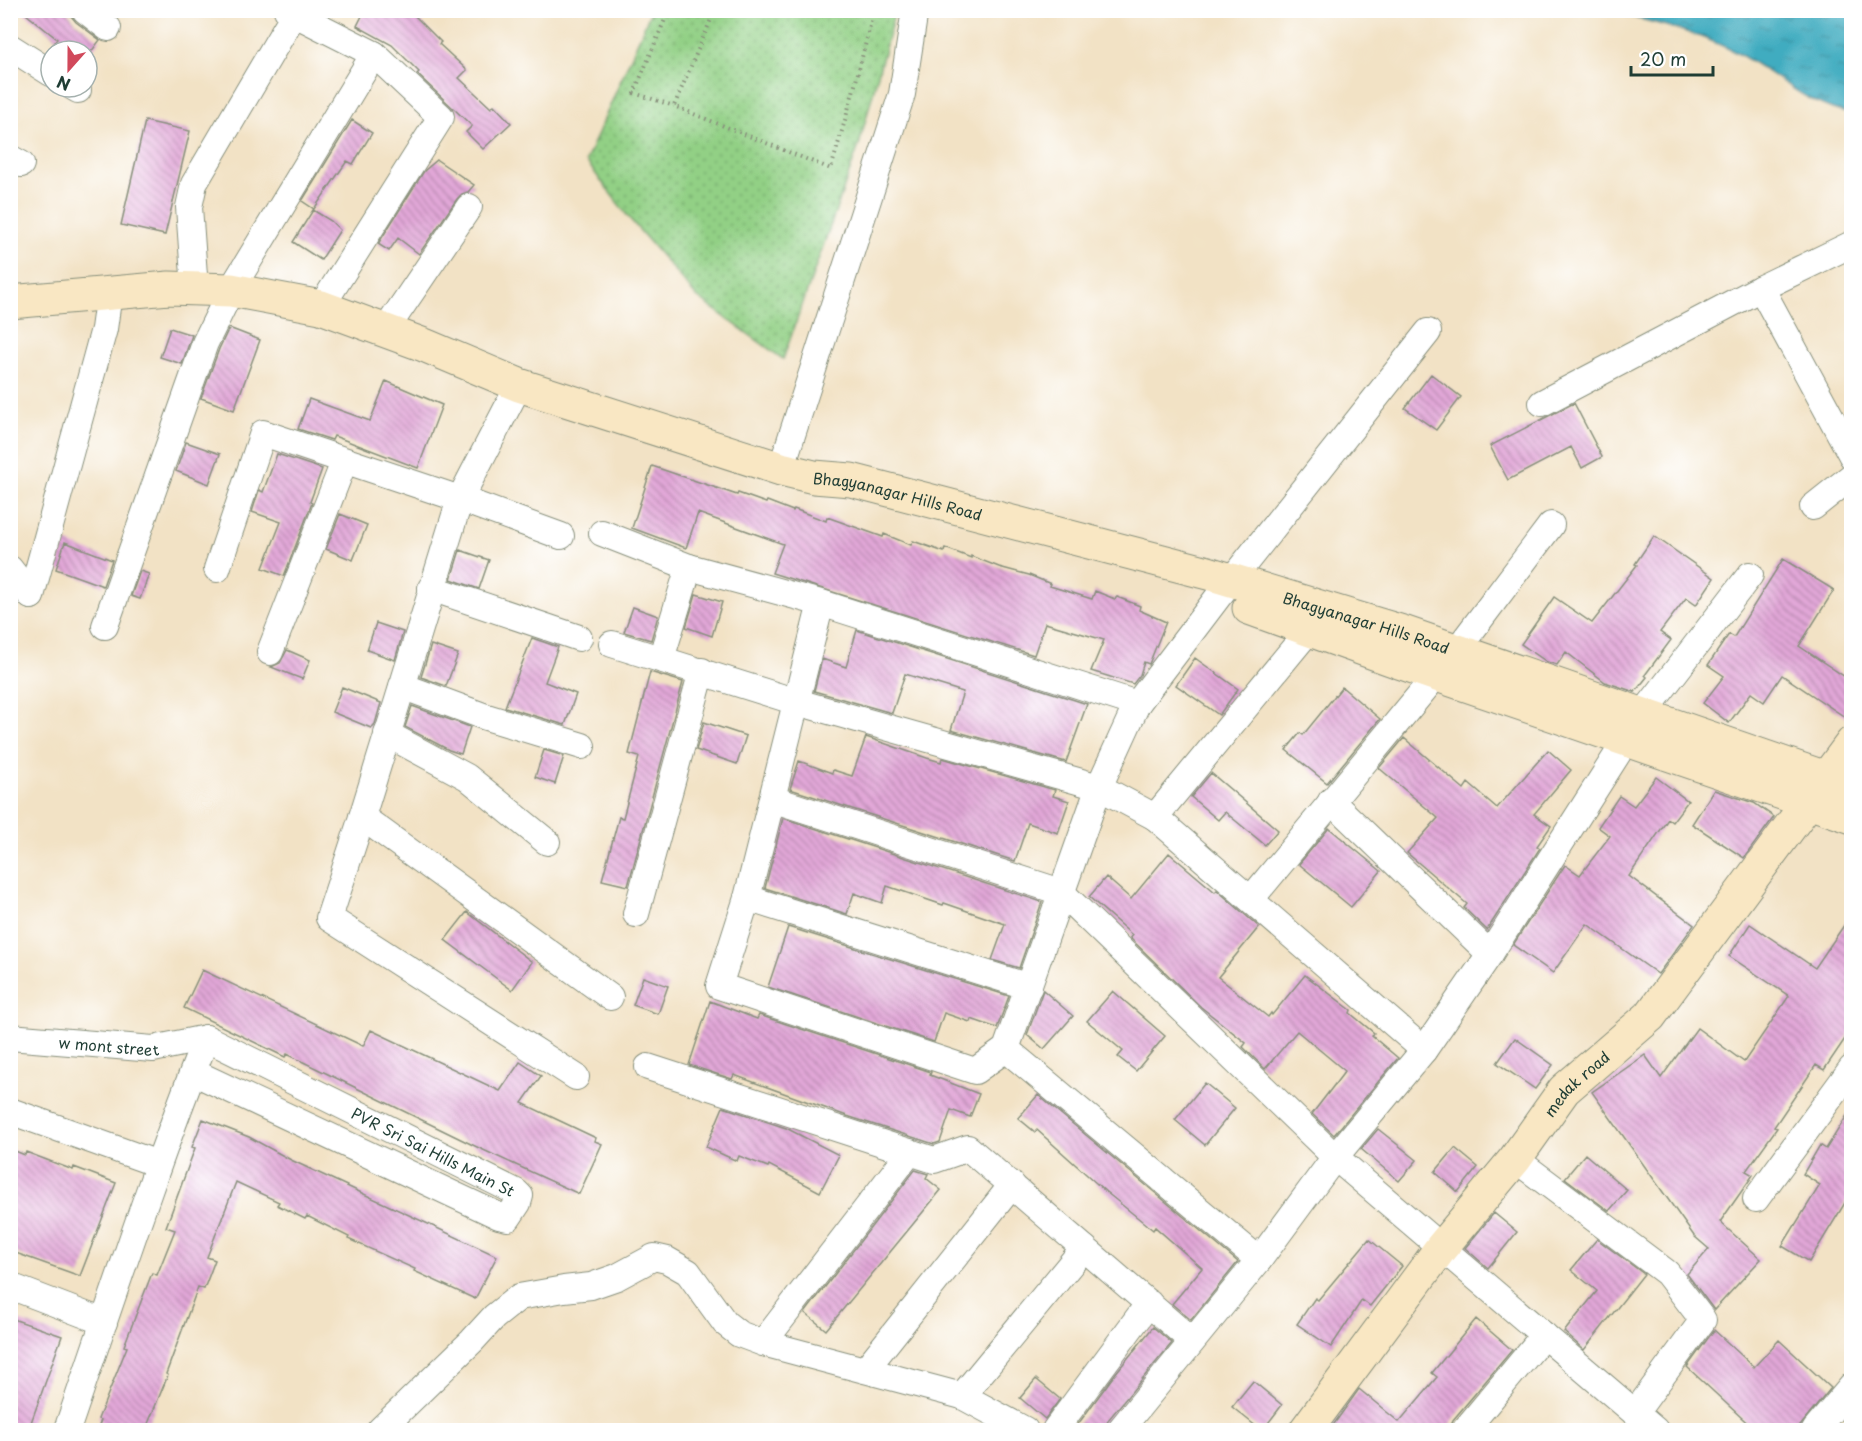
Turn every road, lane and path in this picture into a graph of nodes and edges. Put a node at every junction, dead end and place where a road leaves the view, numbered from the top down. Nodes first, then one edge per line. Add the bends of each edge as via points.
1 (85, 10) edge
2 (669, 10) edge
3 (715, 10) edge
4 (874, 10) edge
5 (915, 10) edge
6 (291, 12) edge
7 (108, 28) dead end
8 (10, 47) edge
9 (374, 54) junction
10 (39, 65) edge
11 (674, 106) junction
12 (470, 207) dead end
13 (1851, 244) edge
14 (1761, 288) junction
15 (195, 289) junction
16 (231, 290) junction
17 (109, 293) junction
18 (10, 302) edge
19 (321, 307) junction
20 (385, 331) junction
21 (1428, 332) dead end
22 (519, 385) junction
23 (1542, 403) dead end
24 (1851, 456) edge
25 (344, 462) junction
26 (781, 469) junction
27 (1851, 476) edge
28 (460, 499) junction
29 (1813, 507) dead end
30 (1551, 525) dead end
31 (602, 533) dead end
32 (561, 536) dead end
33 (689, 567) junction
34 (10, 569) edge
35 (217, 569) dead end
36 (1750, 575) dead end
37 (431, 588) junction
38 (1225, 589) junction
39 (821, 603) junction
40 (105, 626) dead end
41 (1310, 629) junction
42 (579, 638) dead end
43 (612, 644) dead end
44 (1457, 650) junction
45 (270, 652) dead end
46 (661, 659) junction
47 (702, 671) junction
48 (1437, 674) junction
49 (402, 686) junction
50 (797, 702) junction
51 (1137, 704) junction
52 (1634, 726) junction
53 (387, 734) junction
54 (1851, 743) edge
55 (582, 746) dead end
56 (1099, 787) junction
57 (1829, 789) edge
58 (772, 799) junction
59 (1331, 801) junction
60 (362, 817) junction
61 (1155, 817) junction
62 (1851, 817) edge
63 (548, 842) dead end
64 (1061, 892) junction
65 (747, 898) junction
66 (1251, 899) junction
67 (636, 914) dead end
68 (1490, 954) junction
69 (1029, 987) junction
70 (610, 997) dead end
71 (10, 1037) edge
72 (206, 1038) junction
73 (1006, 1049) junction
74 (1424, 1050) junction
75 (648, 1067) dead end
76 (1851, 1068) edge
77 (193, 1072) junction
78 (576, 1077) dead end
79 (10, 1111) edge
80 (910, 1152) junction
81 (1335, 1156) junction
82 (1515, 1159) junction
83 (158, 1164) junction
84 (1012, 1185) junction
85 (1756, 1199) dead end
86 (1084, 1248) junction
87 (1441, 1248) junction
88 (1259, 1260) junction
89 (10, 1286) edge
90 (1149, 1303) junction
91 (104, 1322) junction
92 (1544, 1335) junction
93 (1192, 1341) junction
94 (763, 1343) junction
95 (865, 1370) junction
96 (1851, 1386) edge
97 (962, 1396) junction
98 (1635, 1413) junction
99 (67, 1431) edge
100 (380, 1431) edge
101 (1025, 1431) edge
102 (1055, 1431) edge
103 (1120, 1431) edge
104 (1306, 1431) edge
105 (1465, 1431) edge
106 (1654, 1431) edge
107 (1815, 1431) edge

1 - 7 street
2 - 11 path via 634,93
3 - 11 path
4 - 11 path via 831,169
5 - 26 street via 902,94
6 - 9 street
6 - 15 street via 194,184 189,207
8 - 10 street
9 - 16 street
9 - 19 street via 441,117
12 - 20 street
13 - 14 street
14 - 23 street
14 - 24 street
15 - 16 main road, Bhagyanagar Hills Road
15 - 17 main road, Bhagyanagar Hills Road
16 - 19 main road, Bhagyanagar Hills Road
16 - 40 street via 205,343
17 - 18 main road, Bhagyanagar Hills Road
17 - 34 street via 104,329 31,596
19 - 20 main road, Bhagyanagar Hills Road
20 - 22 main road, Bhagyanagar Hills Road
21 - 38 street
22 - 26 main road, Bhagyanagar Hills Road
22 - 28 street
25 - 28 street
25 - 35 street via 263,434
25 - 45 street
26 - 38 main road, Bhagyanagar Hills Road via 850,480
27 - 29 street
28 - 32 street
28 - 37 street
30 - 44 street
31 - 33 street
33 - 39 street
33 - 46 street
36 - 52 street
37 - 42 street
37 - 49 street
38 - 41 main road, Bhagyanagar Hills Road
38 - 44 main road, Bhagyanagar Hills Road
38 - 51 street
39 - 50 street
39 - 51 street
41 - 48 main road, Bhagyanagar Hills Road
41 - 61 street
43 - 46 street
44 - 48 street
44 - 52 main road, Bhagyanagar Hills Road
46 - 47 street
47 - 50 street
47 - 67 street
48 - 52 main road, Bhagyanagar Hills Road
48 - 59 street
49 - 53 street
49 - 55 street
50 - 56 street
50 - 58 street
51 - 56 street
52 - 57 main road, Bhagyanagar Hills Road
52 - 68 street
53 - 60 street
53 - 63 street via 467,777
54 - 57 main road, medak road
56 - 61 street
56 - 64 street
57 - 62 main road, Bhagyanagar Hills Road
57 - 82 main road, medak road via 1650,1016 1564,1090
58 - 64 street
58 - 65 street
59 - 66 street
59 - 68 street
60 - 70 street
60 - 78 street via 329,918
61 - 66 street
64 - 69 street
64 - 81 street
65 - 69 street
65 - 73 street via 719,986 975,1071
66 - 74 street
68 - 74 street
69 - 73 street
71 - 72 street, w mont street via 153,1049
72 - 77 street
72 - 77 street, PVR Sri Sai Hills Main St via 516,1192 520,1196 518,1203 508,1218 499,1216
73 - 88 street
74 - 81 street
75 - 80 street
76 - 85 street
77 - 83 street
79 - 83 street
80 - 84 street via 934,1160 968,1148
80 - 94 street
81 - 87 street
81 - 88 street
82 - 87 main road, medak road
82 - 98 street via 1667,1273 1703,1320
83 - 91 street
84 - 86 street
84 - 95 street
86 - 90 street
86 - 97 street
87 - 92 street
87 - 104 main road, medak road
88 - 93 street
89 - 91 street
90 - 93 street
90 - 102 street
91 - 99 street
92 - 98 street
92 - 105 street
93 - 103 street
94 - 95 street
94 - 100 street via 725,1323 688,1272 654,1257 591,1286 519,1297
95 - 97 street
96 - 107 street
97 - 101 street
98 - 106 street

